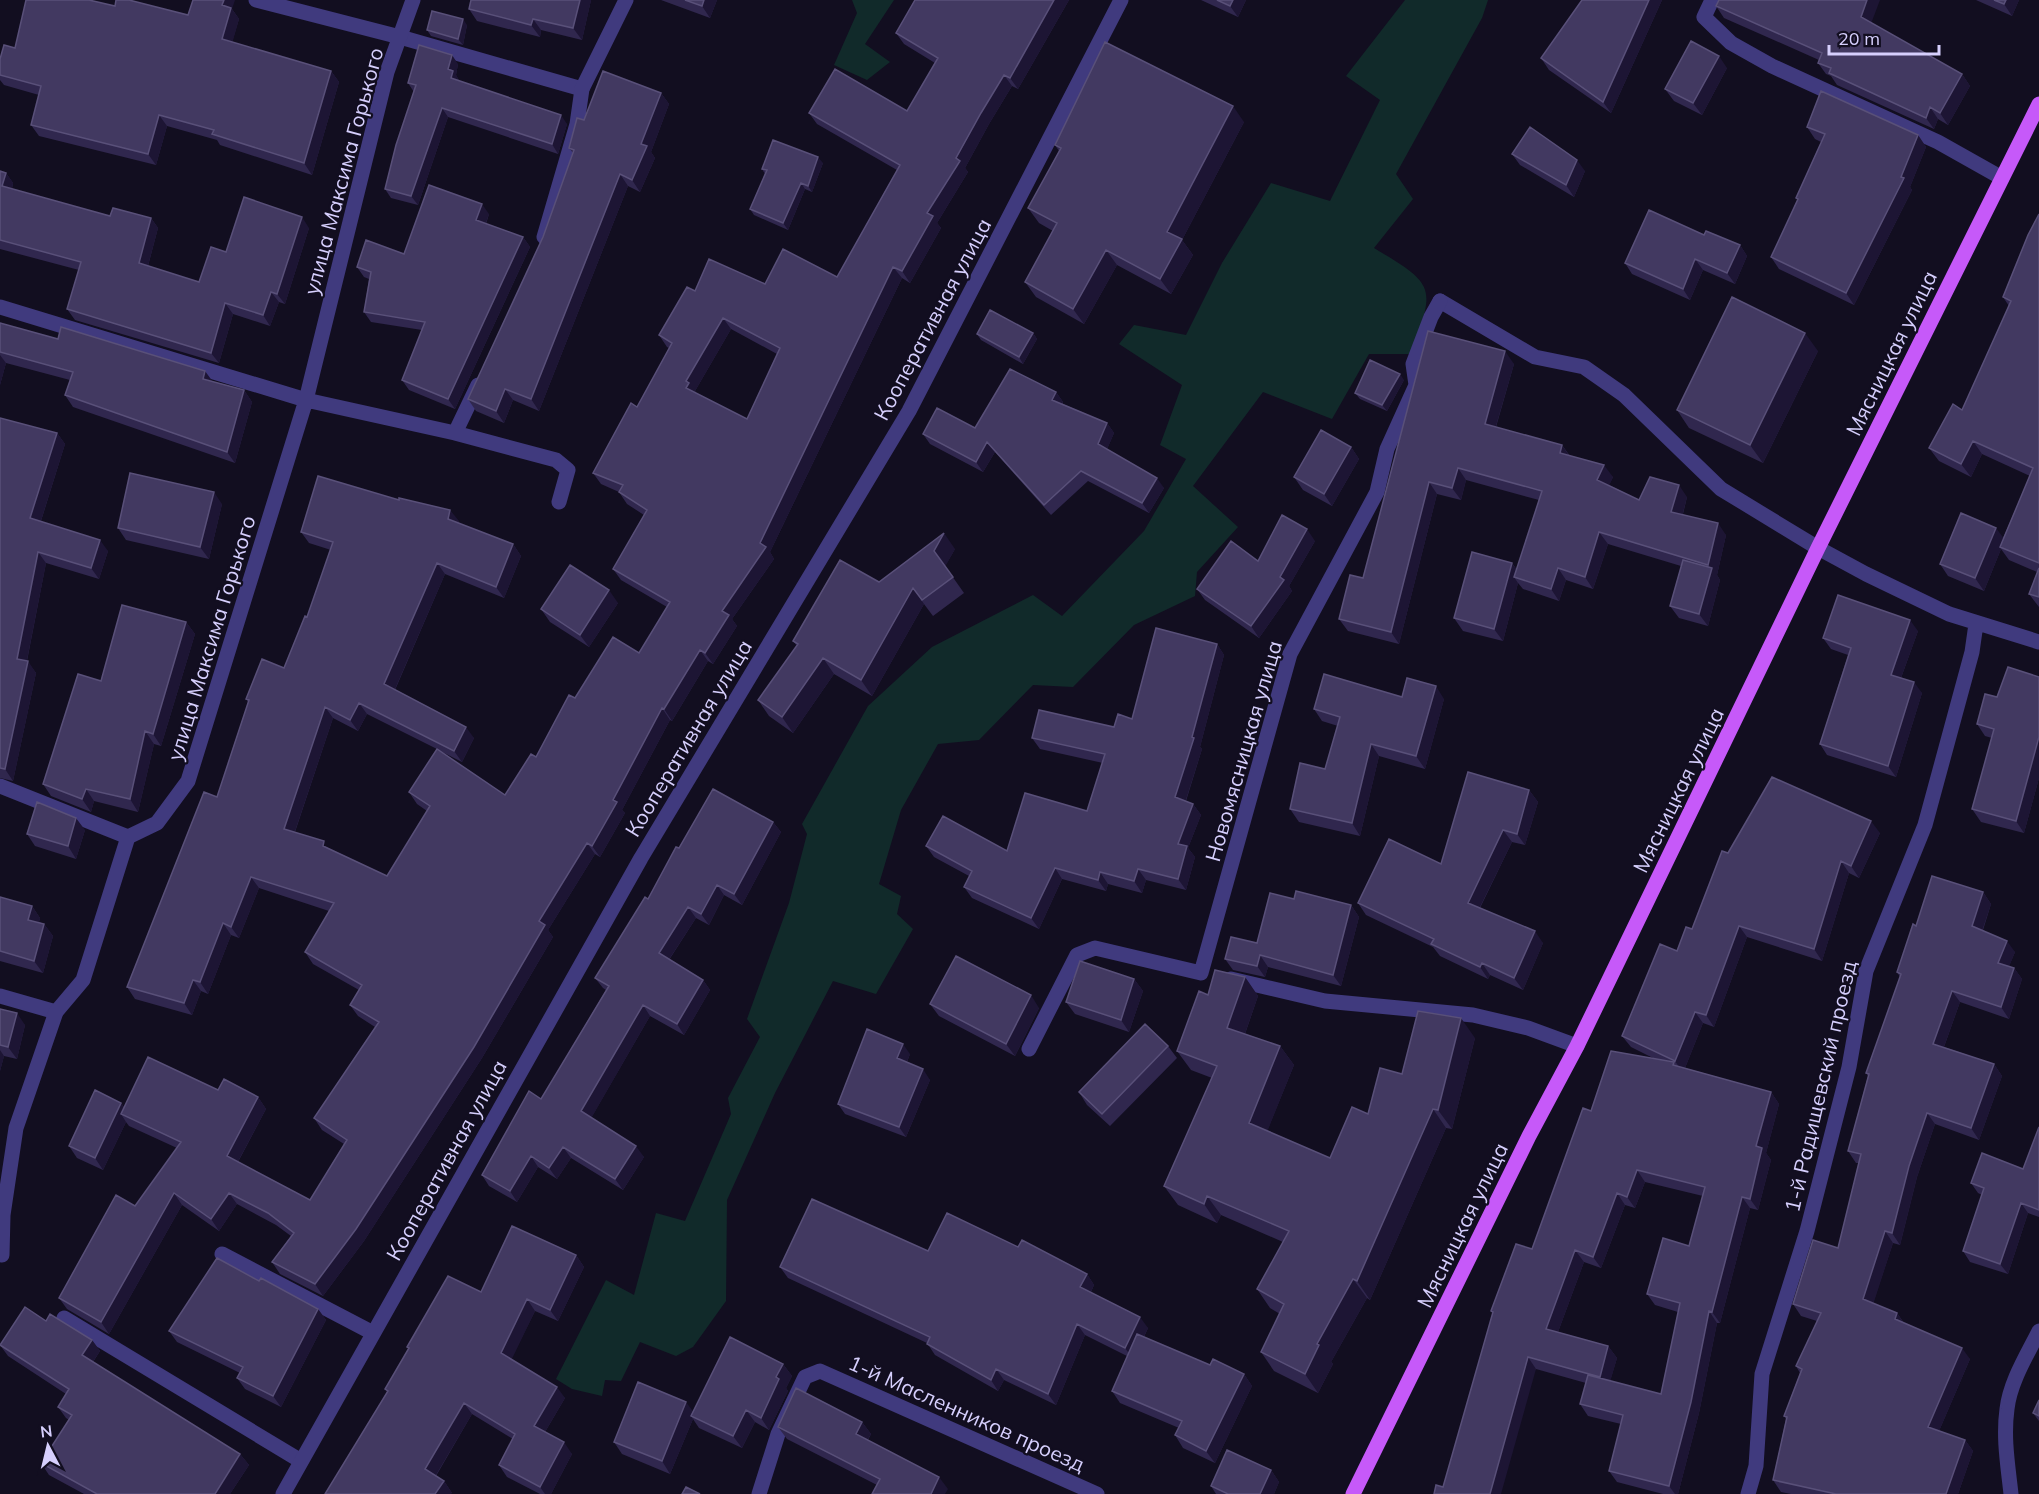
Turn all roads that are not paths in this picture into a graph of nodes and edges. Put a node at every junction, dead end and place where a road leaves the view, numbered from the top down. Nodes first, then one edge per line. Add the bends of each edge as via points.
1 (256, 0) edge
2 (413, 0) edge
3 (626, 0) edge
4 (1121, 0) edge
5 (1712, 0) edge
6 (400, 37) junction
7 (582, 89) junction
8 (2039, 104) edge
9 (2002, 178) junction
10 (537, 256) edge
11 (0, 307) edge
12 (484, 370) edge
13 (306, 400) junction
14 (455, 433) junction
15 (559, 502) dead end
16 (1818, 548) junction
17 (1976, 624) junction
18 (2039, 642) edge
19 (0, 786) edge
20 (128, 837) junction
21 (1201, 973) junction
22 (0, 996) edge
23 (56, 1012) junction
24 (1577, 1046) junction
25 (1029, 1049) dead end
26 (1, 1254) edge
27 (222, 1254) dead end
28 (64, 1318) edge
29 (2039, 1331) edge
30 (373, 1333) junction
31 (301, 1461) junction
32 (283, 1494) edge
33 (759, 1494) edge
34 (1097, 1494) edge
35 (1353, 1494) edge
36 (1748, 1494) edge
37 (2011, 1494) edge

1 - 6 street
2 - 6 street, улица Максима Горького
3 - 7 street
4 - 30 street, Кооперативная улица via 909,411 641,858
5 - 9 street via 1704,17 1731,43 1847,102 1938,142
6 - 7 street
6 - 13 street, улица Максима Горького via 387,72
7 - 10 street via 577,124
8 - 9 main road, Мясницкая улица
9 - 16 main road, Мясницкая улица
11 - 13 street
12 - 14 street
13 - 14 street
13 - 20 street, улица Максима Горького via 188,781 157,823
14 - 15 street via 556,460 568,470
16 - 17 street
16 - 21 street, Новомясницкая улица via 1721,489 1624,395 1584,367 1535,357 1440,301 1413,364 1416,385 1387,449 1377,492 1290,654
16 - 24 main road, Мясницкая улица
17 - 18 street
17 - 36 street, 1-й Радищевский проезд via 1972,652 1925,825 1866,971 1849,1067 1810,1221 1762,1374 1756,1466
19 - 20 street
20 - 23 street via 83,980
21 - 24 street via 1325,1001 1473,1016 1528,1028
21 - 25 street via 1095,948 1077,955
22 - 23 street
23 - 26 street via 16,1128
24 - 35 main road, Мясницкая улица
27 - 30 street
28 - 31 street
29 - 37 street via 2007,1407 2005,1438
30 - 31 street, Кооперативная улица
31 - 32 street, Кооперативная улица
33 - 34 street, 1-й Масленников проезд via 778,1434 805,1377 820,1371

